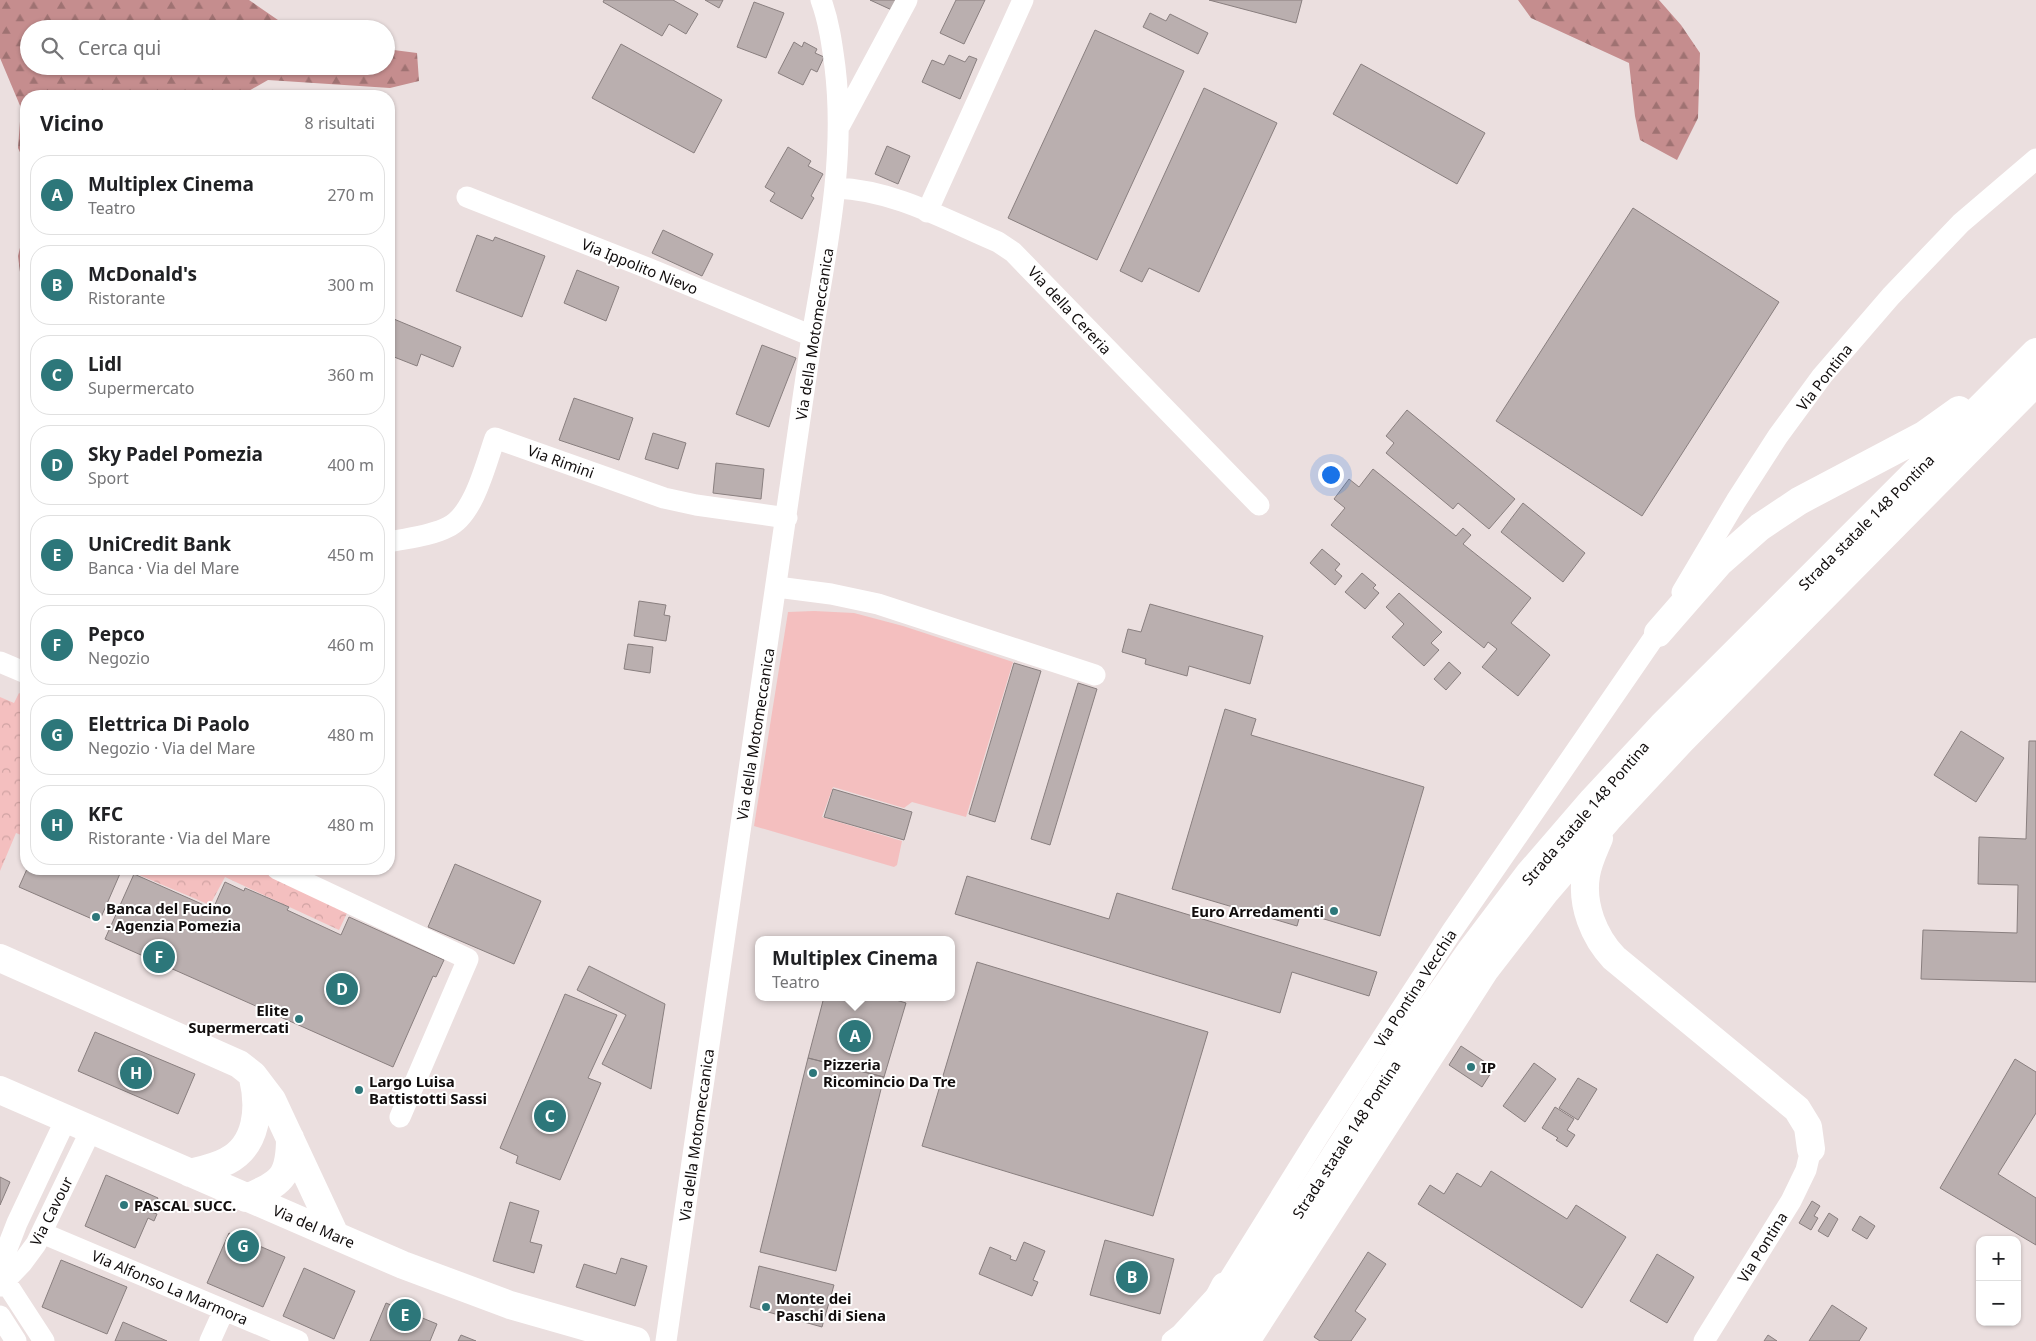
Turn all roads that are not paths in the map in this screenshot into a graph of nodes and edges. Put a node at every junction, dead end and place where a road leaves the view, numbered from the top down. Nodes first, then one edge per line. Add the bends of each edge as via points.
1 (821, 0) edge
2 (907, 0) edge
3 (1023, 0) edge
4 (838, 127) junction
5 (2036, 159) edge
6 (836, 188) junction
7 (467, 197) dead end
8 (927, 212) junction
9 (812, 336) junction
10 (2034, 364) edge
11 (1259, 505) dead end
12 (787, 518) junction
13 (395, 541) edge
14 (777, 587) junction
15 (1658, 633) junction
16 (0, 662) edge
17 (20, 670) edge
18 (1095, 675) dead end
19 (1608, 819) junction
20 (290, 875) edge
21 (0, 958) edge
22 (253, 1076) junction
23 (0, 1090) edge
24 (400, 1117) dead end
25 (66, 1119) junction
26 (91, 1130) junction
27 (290, 1138) junction
28 (1811, 1149) joint
29 (190, 1173) junction
30 (246, 1198) junction
31 (42, 1234) junction
32 (335, 1235) junction
33 (2, 1278) edge
34 (1225, 1286) junction
35 (224, 1310) junction
36 (0, 1316) edge
37 (16, 1341) edge
38 (44, 1341) edge
39 (210, 1341) edge
40 (298, 1341) edge
41 (636, 1341) edge
42 (666, 1341) edge
43 (1172, 1341) edge
44 (1193, 1341) edge
45 (1216, 1341) edge
46 (1246, 1341) edge
47 (1704, 1341) edge

1 - 4 street, Via della Motomeccanica via 833,49
2 - 4 street, Via della Motomeccanica
3 - 8 street
4 - 6 street, Via della Motomeccanica
5 - 15 street, Via Pontina via 1961,223 1891,296 1822,376 1736,501
6 - 8 street, Via della Cereria via 873,192
6 - 9 street, Via della Motomeccanica
7 - 9 street, Via Ippolito Nievo
8 - 11 street, Via della Cereria via 998,242 1022,260
9 - 12 street, Via della Motomeccanica
10 - 15 main road via 1924,435 1799,501 1760,527 1720,563
10 - 19 main road, Strada statale 148 Pontina
10 - 45 main road, Strada statale 148 Pontina via 1662,726 1529,874 1422,1021
12 - 13 street, Via Rimini via 664,498 496,438 471,502 460,519 445,529
12 - 14 street, Via della Motomeccanica
14 - 18 street via 878,604
14 - 42 street, Via della Motomeccanica
15 - 34 street, Via Pontina Vecchia via 1452,931
16 - 17 street
19 - 28 main road via 1590,858 1585,890 1590,917 1601,942 1614,958 1798,1109 1808,1127
19 - 46 main road, Strada statale 148 Pontina via 1546,891 1485,970
20 - 24 street via 468,958
21 - 22 main road via 238,1064
22 - 27 main road via 272,1100
22 - 29 main road via 258,1104 250,1136 238,1153 226,1162
23 - 25 main road, Via del Mare
25 - 26 main road, Via del Mare
25 - 33 street, Via Cavour via 17,1223
26 - 29 main road, Via del Mare
26 - 31 street, Via Cavour
27 - 30 main road via 285,1173 273,1185
27 - 32 main road
28 - 47 street, Via Pontina via 1806,1170 1791,1201
29 - 30 main road, Via del Mare
30 - 32 main road, Via del Mare
31 - 33 street, Via Cavour via 29,1254
31 - 35 street, Via Alfonso La Marmora
32 - 41 main road, Via del Mare via 403,1265 510,1305
33 - 38 street
34 - 43 street, Via Pontina Vecchia
34 - 44 main road
35 - 39 street
35 - 40 street, Via Alfonso La Marmora
36 - 37 street

